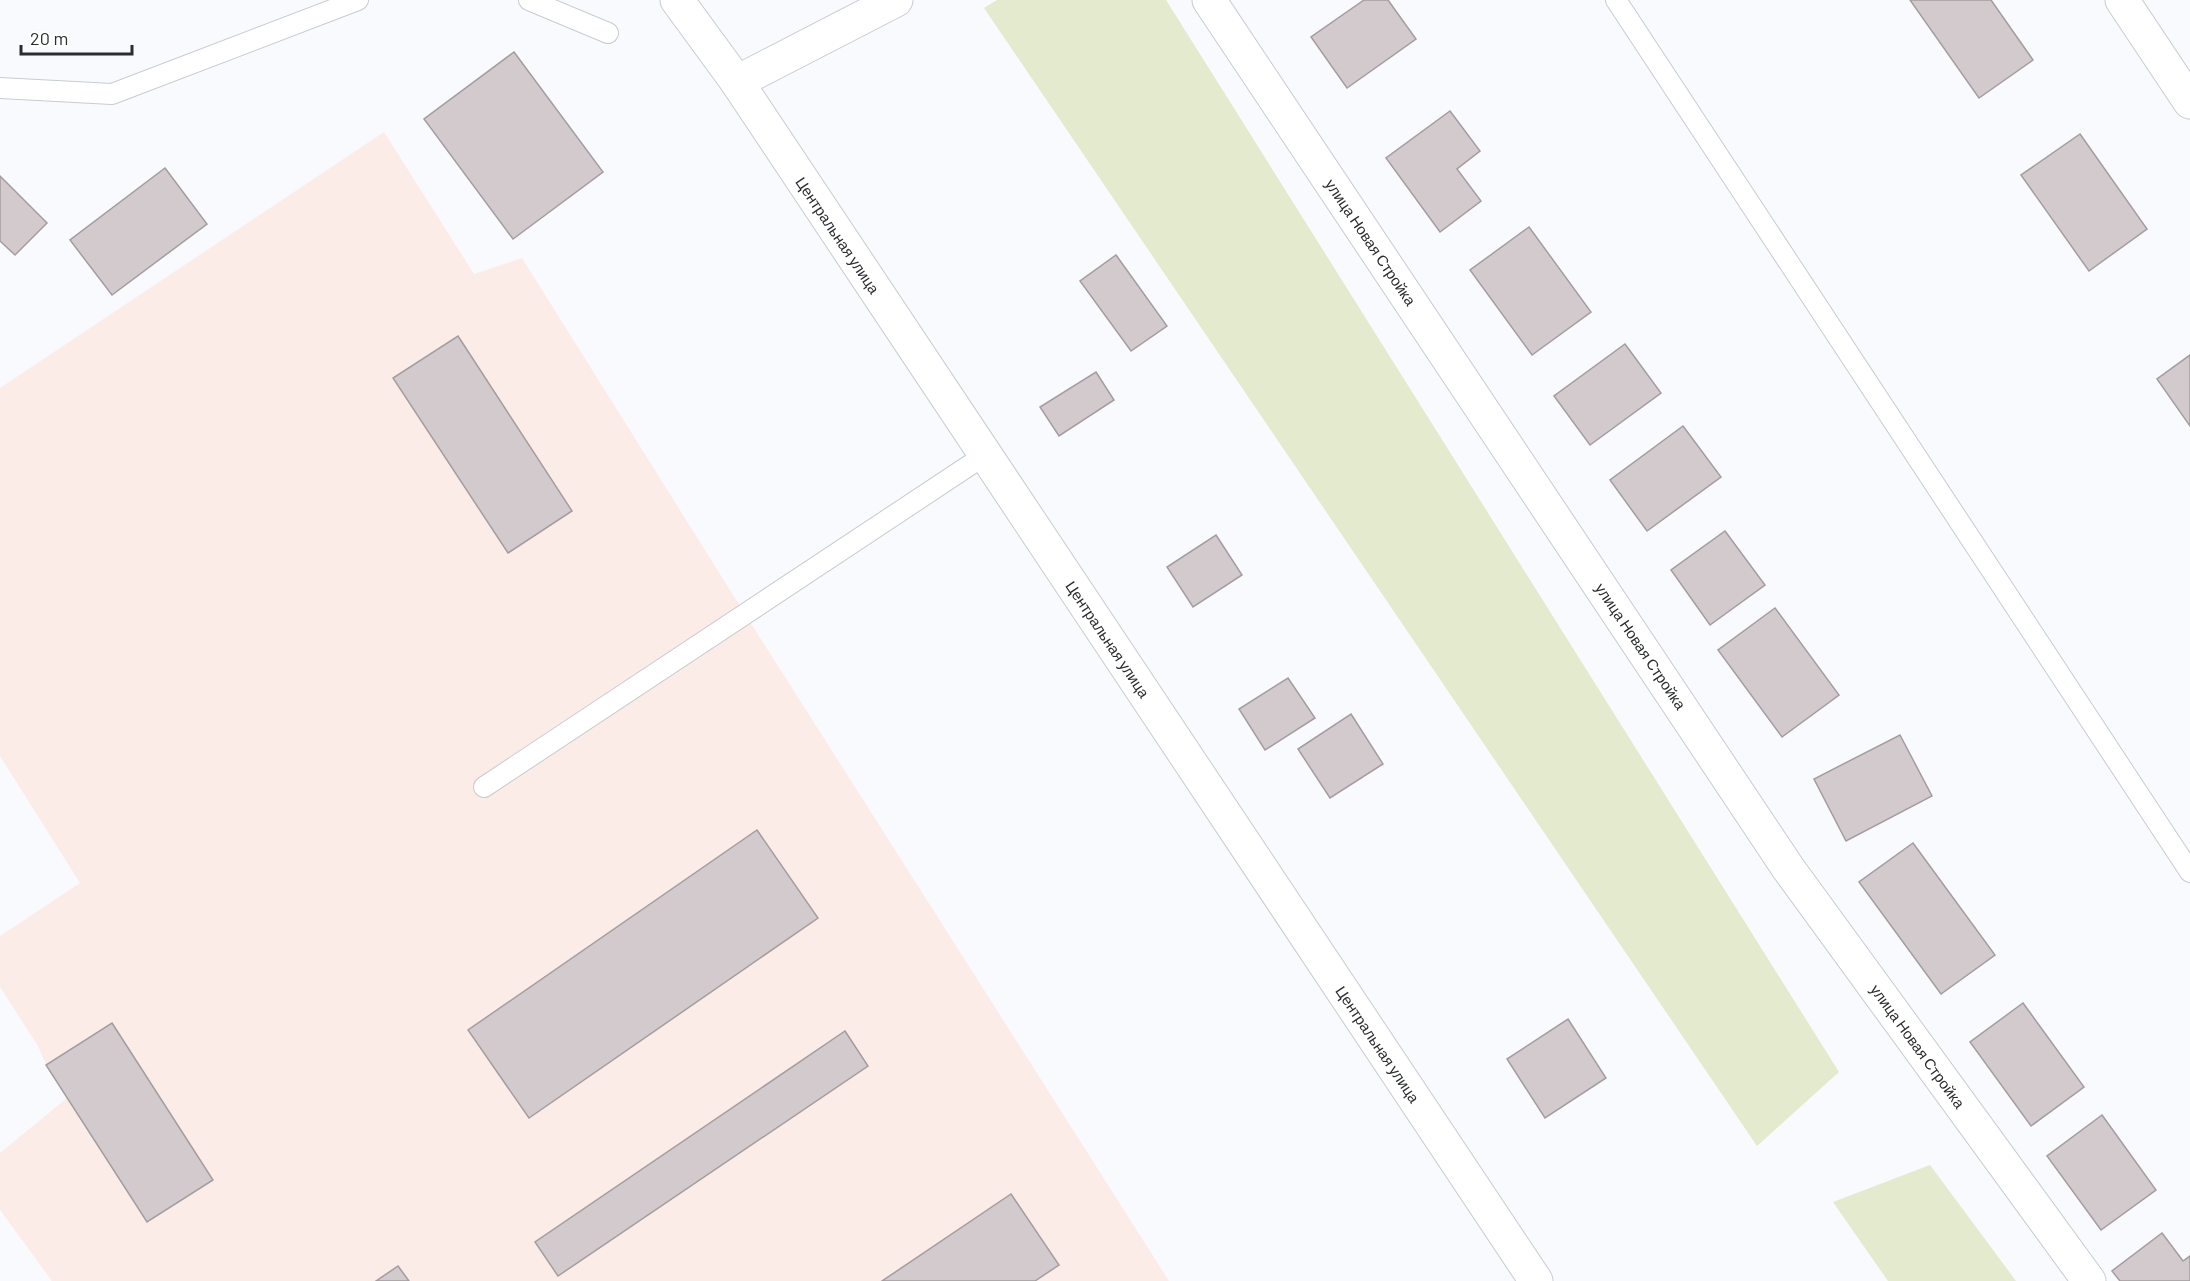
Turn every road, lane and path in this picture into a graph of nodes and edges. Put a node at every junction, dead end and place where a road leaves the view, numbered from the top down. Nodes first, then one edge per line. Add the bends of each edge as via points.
1 (358, 0) edge
2 (529, 0) edge
3 (677, 0) edge
4 (896, 0) edge
5 (1209, 0) edge
6 (1616, 0) edge
7 (2122, 0) edge
8 (608, 33) dead end
9 (737, 82) junction
10 (0, 88) edge
11 (2190, 102) edge
12 (985, 455) junction
13 (484, 787) dead end
14 (2190, 872) edge
15 (1536, 1281) edge
16 (2090, 1281) edge

1 - 10 lane via 112,94
2 - 8 lane
3 - 9 street, Центральная улица
4 - 9 street
5 - 16 street, улица Новая Стройка via 1788,868
6 - 14 lane
7 - 11 street
9 - 12 street, Центральная улица
12 - 13 lane
12 - 15 street, Центральная улица

